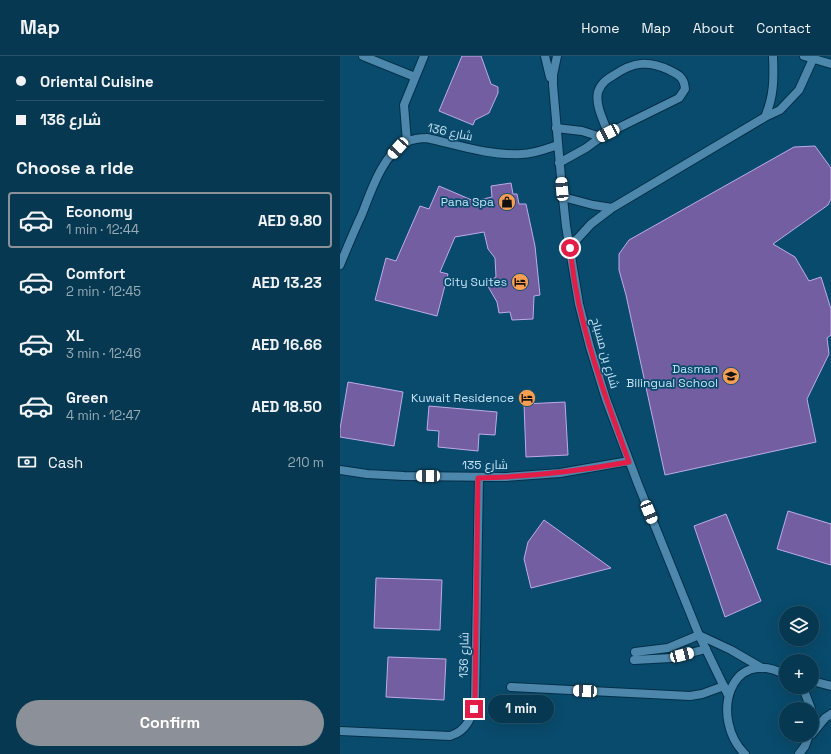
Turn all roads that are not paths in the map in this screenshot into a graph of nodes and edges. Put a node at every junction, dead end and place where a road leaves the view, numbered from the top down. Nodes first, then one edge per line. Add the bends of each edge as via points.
1 (363, 56) edge
2 (424, 56) edge
3 (545, 56) edge
4 (557, 56) edge
5 (773, 56) edge
6 (804, 56) edge
7 (813, 59) junction
8 (831, 64) edge
9 (415, 77) junction
10 (553, 86) junction
11 (765, 117) junction
12 (556, 128) junction
13 (604, 135) junction
14 (407, 142) junction
15 (558, 145) junction
16 (559, 163) junction
17 (563, 197) junction
18 (612, 208) junction
19 (570, 248) junction
20 (340, 265) edge
21 (629, 462) junction
22 (340, 470) edge
23 (478, 478) junction
24 (699, 636) junction
25 (706, 649) junction
26 (762, 668) junction
27 (779, 672) edge
28 (819, 683) edge
29 (724, 686) junction
30 (831, 686) edge
31 (511, 687) dead end
32 (728, 695) junction
33 (831, 714) edge
34 (819, 725) edge
35 (340, 731) edge
36 (806, 742) edge
37 (743, 753) edge
38 (799, 754) edge

1 - 9 street
2 - 9 street
3 - 10 street, شارع بن مسباح
4 - 10 street, شارع بن مسباح
5 - 11 street via 774,82 770,106
6 - 7 street
7 - 8 street
7 - 11 street via 799,90 780,110
9 - 14 street via 404,105
10 - 12 street, شارع بن مسباح
11 - 18 street
12 - 13 street
12 - 15 street, شارع بن مسباح
13 - 13 street via 678,98 685,89 680,76 657,64 635,64 604,82 598,92
13 - 16 street
14 - 15 street, شارع 136 via 427,138 492,153 522,154
14 - 20 street, شارع 136 via 391,156 376,180
15 - 16 street, شارع بن مسباح
16 - 17 street, شارع بن مسباح
17 - 18 street
17 - 19 street, شارع بن مسباح
18 - 19 street via 591,224
19 - 21 street, شارع بن مسباح via 579,304 590,348
21 - 23 street, شارع 135 via 560,473
21 - 24 street, شارع بن مسباح
22 - 23 street, شارع 135 via 367,474
23 - 35 street, شارع 136 via 475,701 468,723 460,732 450,736
24 - 25 street, شارع بن مسباح
24 - 25 street via 668,648 635,656 671,658
24 - 26 street via 731,650
25 - 29 street, شارع بن مسباح
26 - 27 street
26 - 32 street via 752,668 742,673
28 - 30 street
29 - 31 street via 690,696
29 - 32 street, شارع بن مسباح
32 - 37 street via 730,727
33 - 34 street
36 - 38 street

